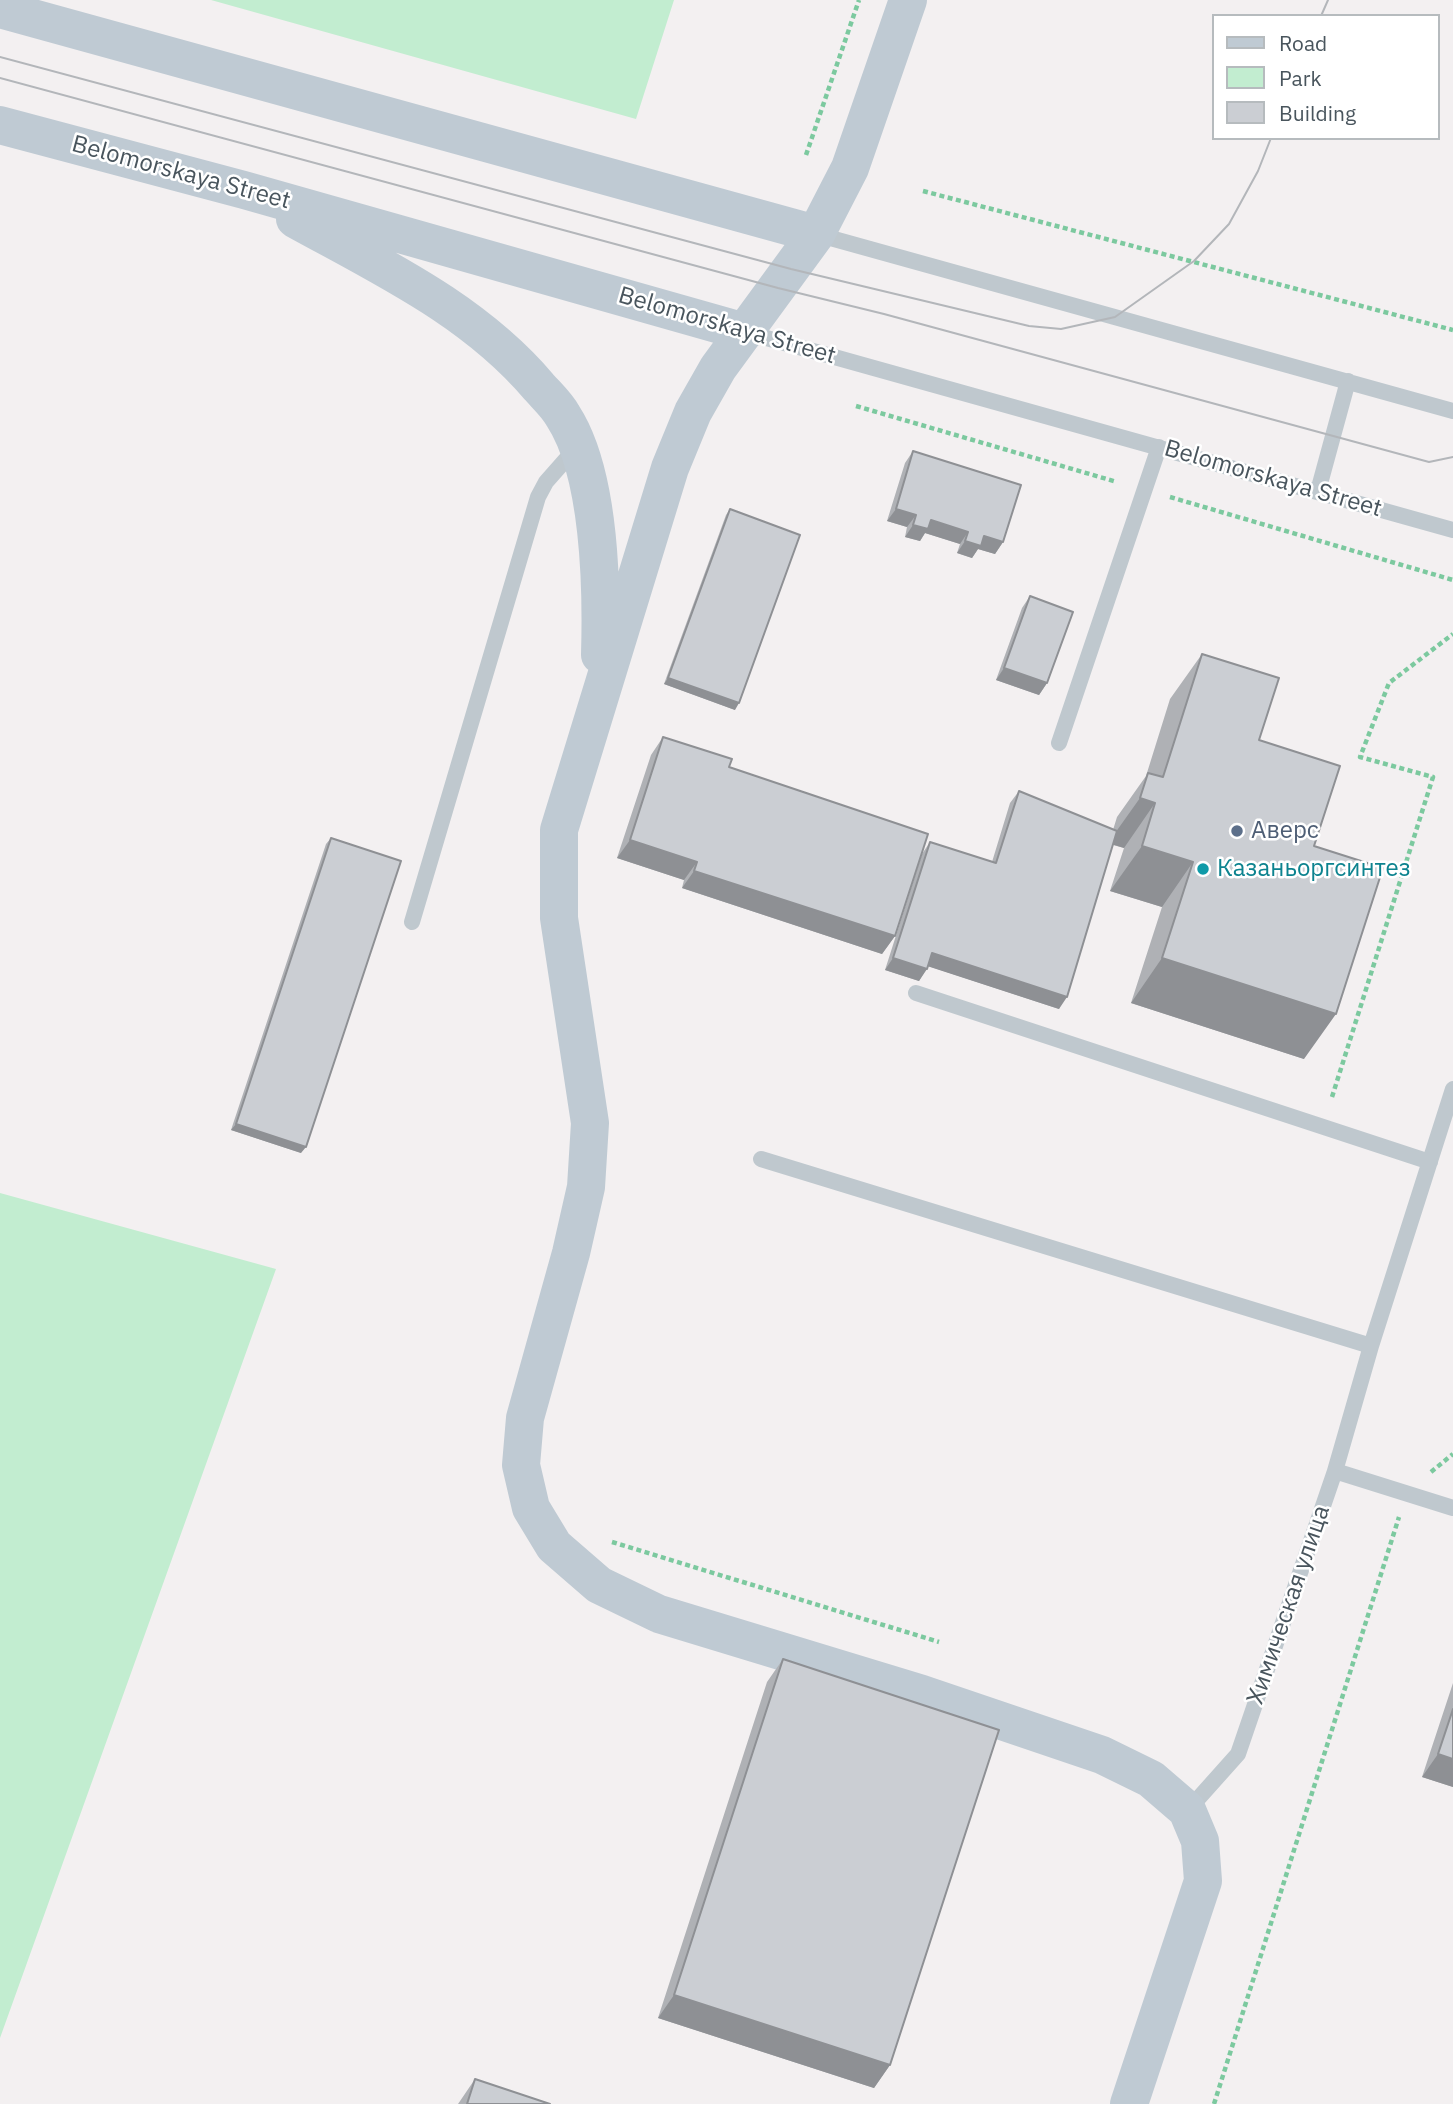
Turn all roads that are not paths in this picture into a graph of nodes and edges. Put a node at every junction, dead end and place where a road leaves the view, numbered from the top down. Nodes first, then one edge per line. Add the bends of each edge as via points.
1 (908, 0) edge
2 (0, 9) edge
3 (0, 125) edge
4 (243, 190) junction
5 (816, 234) junction
6 (745, 332) junction
7 (1348, 381) junction
8 (1453, 411) edge
9 (578, 447) junction
10 (1159, 447) junction
11 (1318, 491) junction
12 (1453, 530) edge
13 (598, 702) junction
14 (1059, 743) dead end
15 (412, 922) dead end
16 (916, 993) dead end
17 (1453, 1089) edge
18 (761, 1159) dead end
19 (1430, 1162) junction
20 (1371, 1346) junction
21 (1335, 1472) junction
22 (1453, 1507) edge
23 (1188, 1811) junction
24 (1129, 2104) edge

1 - 5 main road via 850,168
2 - 5 main road
3 - 4 main road, Belomorskaya Street
4 - 6 main road, Belomorskaya Street
4 - 9 main road via 481,329 563,415
5 - 6 main road
5 - 7 lane
6 - 10 lane, Belomorskaya Street
6 - 13 main road via 693,412 670,468
7 - 8 lane
7 - 11 lane
9 - 13 main road via 594,508 601,616
9 - 15 lane via 552,473 538,497
10 - 11 lane, Belomorskaya Street
10 - 14 lane
11 - 12 lane, Belomorskaya Street
13 - 23 main road via 559,830 559,918 590,1123 586,1187 525,1418 521,1465 531,1508 554,1546 598,1585 659,1614 922,1694 1102,1755 1150,1779
16 - 19 lane
17 - 19 lane, Химическая улица
18 - 20 lane
19 - 20 lane, Химическая улица
20 - 21 lane, Химическая улица
21 - 22 lane
21 - 23 lane, Химическая улица via 1238,1754
23 - 24 main road via 1200,1841 1203,1881

